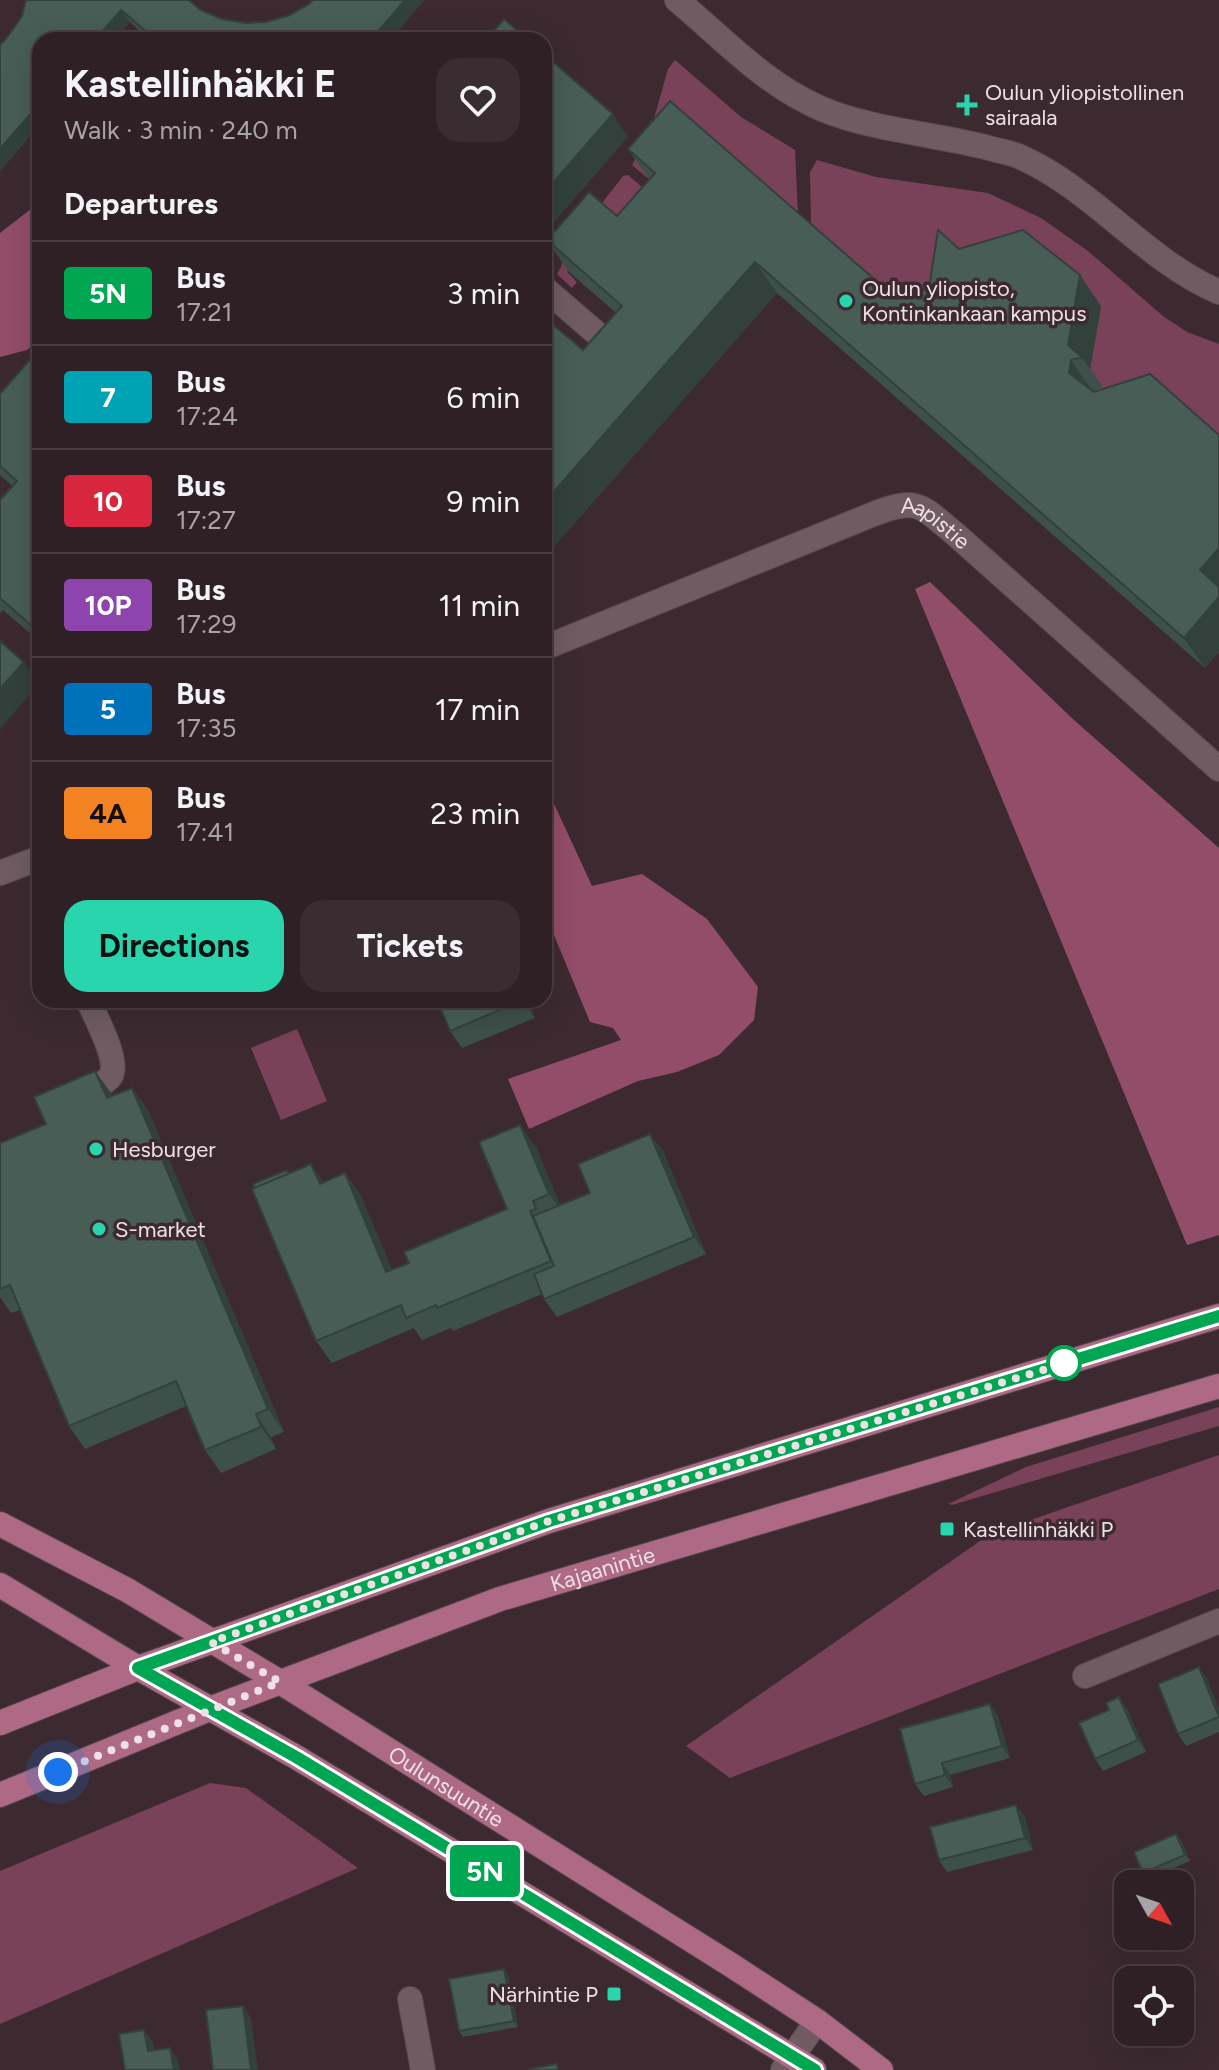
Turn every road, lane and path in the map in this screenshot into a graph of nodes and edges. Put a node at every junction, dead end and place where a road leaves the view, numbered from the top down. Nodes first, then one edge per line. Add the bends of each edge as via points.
1 (677, 0) edge
2 (1219, 292) edge
3 (552, 295) edge
4 (609, 344) edge
5 (552, 645) edge
6 (1219, 769) edge
7 (32, 861) edge
8 (0, 873) edge
9 (91, 1008) edge
10 (61, 1101) edge
11 (1219, 1316) edge
12 (1219, 1386) edge
13 (0, 1524) edge
14 (0, 1585) edge
15 (1219, 1621) edge
16 (211, 1642) junction
17 (138, 1668) junction
18 (1085, 1676) dead end
19 (280, 1682) junction
20 (212, 1708) junction
21 (0, 1723) edge
22 (0, 1795) edge
23 (410, 1999) dead end
24 (817, 2021) junction
25 (788, 2064) edge
26 (423, 2070) edge
27 (814, 2070) edge
28 (881, 2070) edge

1 - 2 street via 769,81 824,110 1016,155 1087,198 1195,282
3 - 4 street
5 - 6 street, Aapistie via 876,513 919,505
7 - 8 street
9 - 10 street via 114,1063 112,1075
11 - 16 main road via 549,1521
12 - 19 main road, Kajaanintie via 500,1599
13 - 16 main road, Oulunsuuntie via 114,1583
14 - 17 main road
15 - 18 street
16 - 17 main road
16 - 19 main road, Oulunsuuntie
17 - 20 main road
17 - 21 main road
19 - 20 main road, Kajaanintie
19 - 24 main road, Oulunsuuntie
20 - 22 main road, Kajaanintie
20 - 25 main road
23 - 26 street
24 - 25 street
24 - 28 main road, Oulunsuuntie
25 - 27 main road

